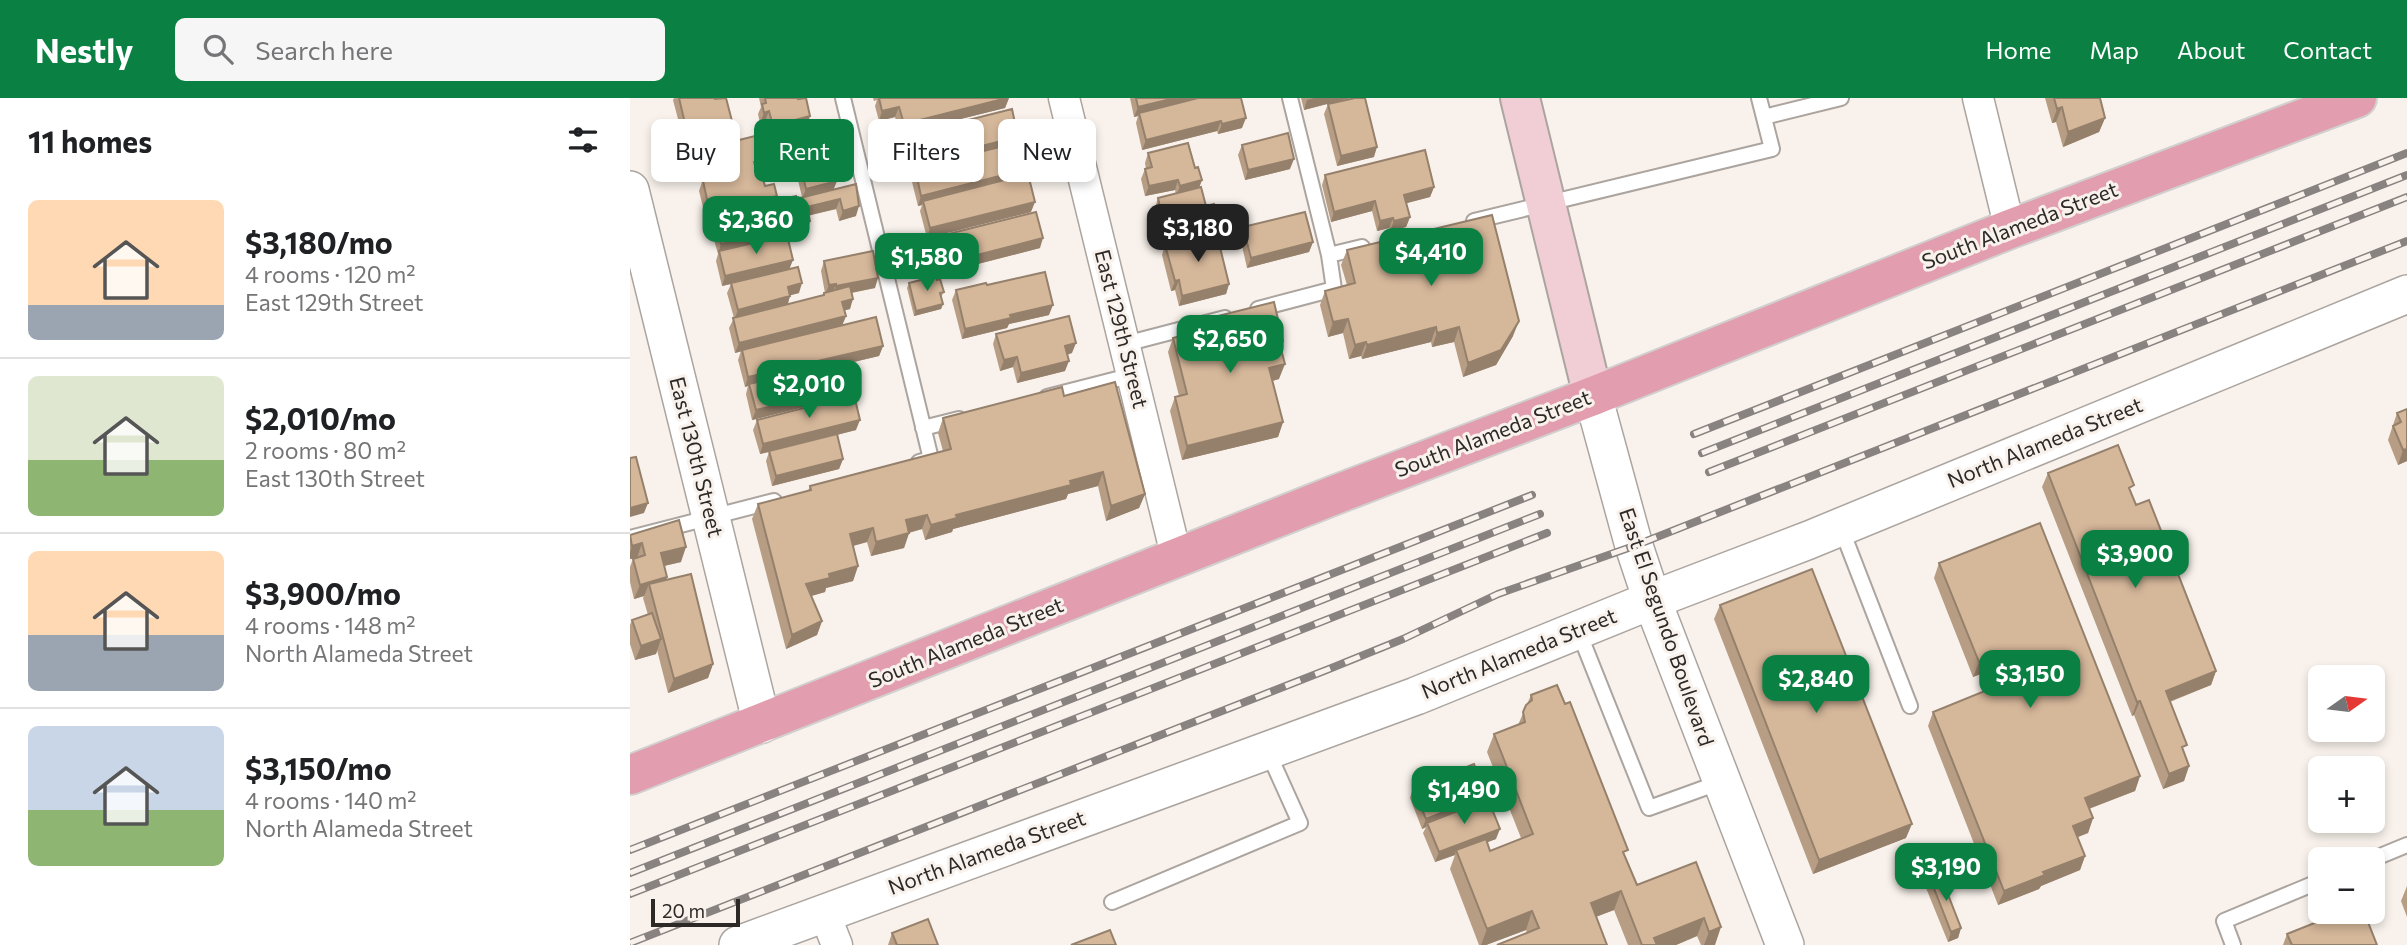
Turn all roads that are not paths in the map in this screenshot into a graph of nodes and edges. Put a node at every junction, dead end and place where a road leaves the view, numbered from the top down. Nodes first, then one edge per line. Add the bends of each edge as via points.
1 (843, 98) edge
2 (1064, 98) edge
3 (1290, 98) edge
4 (1520, 98) edge
5 (1759, 98) edge
6 (1841, 98) edge
7 (1978, 98) edge
8 (2357, 98) edge
9 (1764, 117) junction
10 (630, 190) edge
11 (1546, 204) junction
12 (1465, 223) edge
13 (2010, 229) junction
14 (1370, 246) edge
15 (1329, 255) junction
16 (2407, 294) edge
17 (1125, 344) junction
18 (1132, 375) junction
19 (1593, 396) junction
20 (1028, 401) edge
21 (975, 415) edge
22 (923, 428) junction
23 (905, 466) edge
24 (788, 497) edge
25 (711, 518) junction
26 (1840, 527) junction
27 (630, 538) edge
28 (1177, 559) junction
29 (1652, 600) junction
30 (1578, 630) junction
31 (1910, 706) dead end
32 (762, 724) junction
33 (1268, 751) junction
34 (630, 775) edge
35 (1721, 782) junction
36 (2407, 845) edge
37 (2385, 854) edge
38 (2308, 886) edge
39 (1112, 902) dead end
40 (830, 929) edge
41 (738, 945) edge
42 (1785, 945) edge
43 (2233, 945) edge

1 - 22 lane
2 - 17 street, East 129th Street
3 - 15 lane
4 - 11 main road, East El Segundo Boulevard
5 - 9 lane
6 - 9 lane
7 - 13 street
8 - 13 main road, South Alameda Street
9 - 11 lane via 1772,149
10 - 25 street, East 130th Street
11 - 12 lane
11 - 19 main road, East El Segundo Boulevard
13 - 19 main road, South Alameda Street
14 - 15 lane
15 - 17 lane via 1334,289
16 - 26 street, North Alameda Street
17 - 18 street, East 129th Street
18 - 20 lane
18 - 28 street, East 129th Street
19 - 28 main road, South Alameda Street
19 - 29 street, East El Segundo Boulevard
21 - 22 lane
22 - 23 lane via 931,459
24 - 25 lane
25 - 27 lane
25 - 32 street, East 130th Street
26 - 29 street, North Alameda Street
26 - 31 lane
28 - 32 main road, South Alameda Street
29 - 30 street, North Alameda Street
29 - 35 street, East El Segundo Boulevard
30 - 33 street, North Alameda Street
30 - 35 lane via 1649,808
32 - 34 main road, South Alameda Street
33 - 39 lane via 1300,823
33 - 40 street, North Alameda Street
35 - 42 street, East El Segundo Boulevard
36 - 37 lane
38 - 43 lane via 2224,921
40 - 41 street, North Alameda Street

